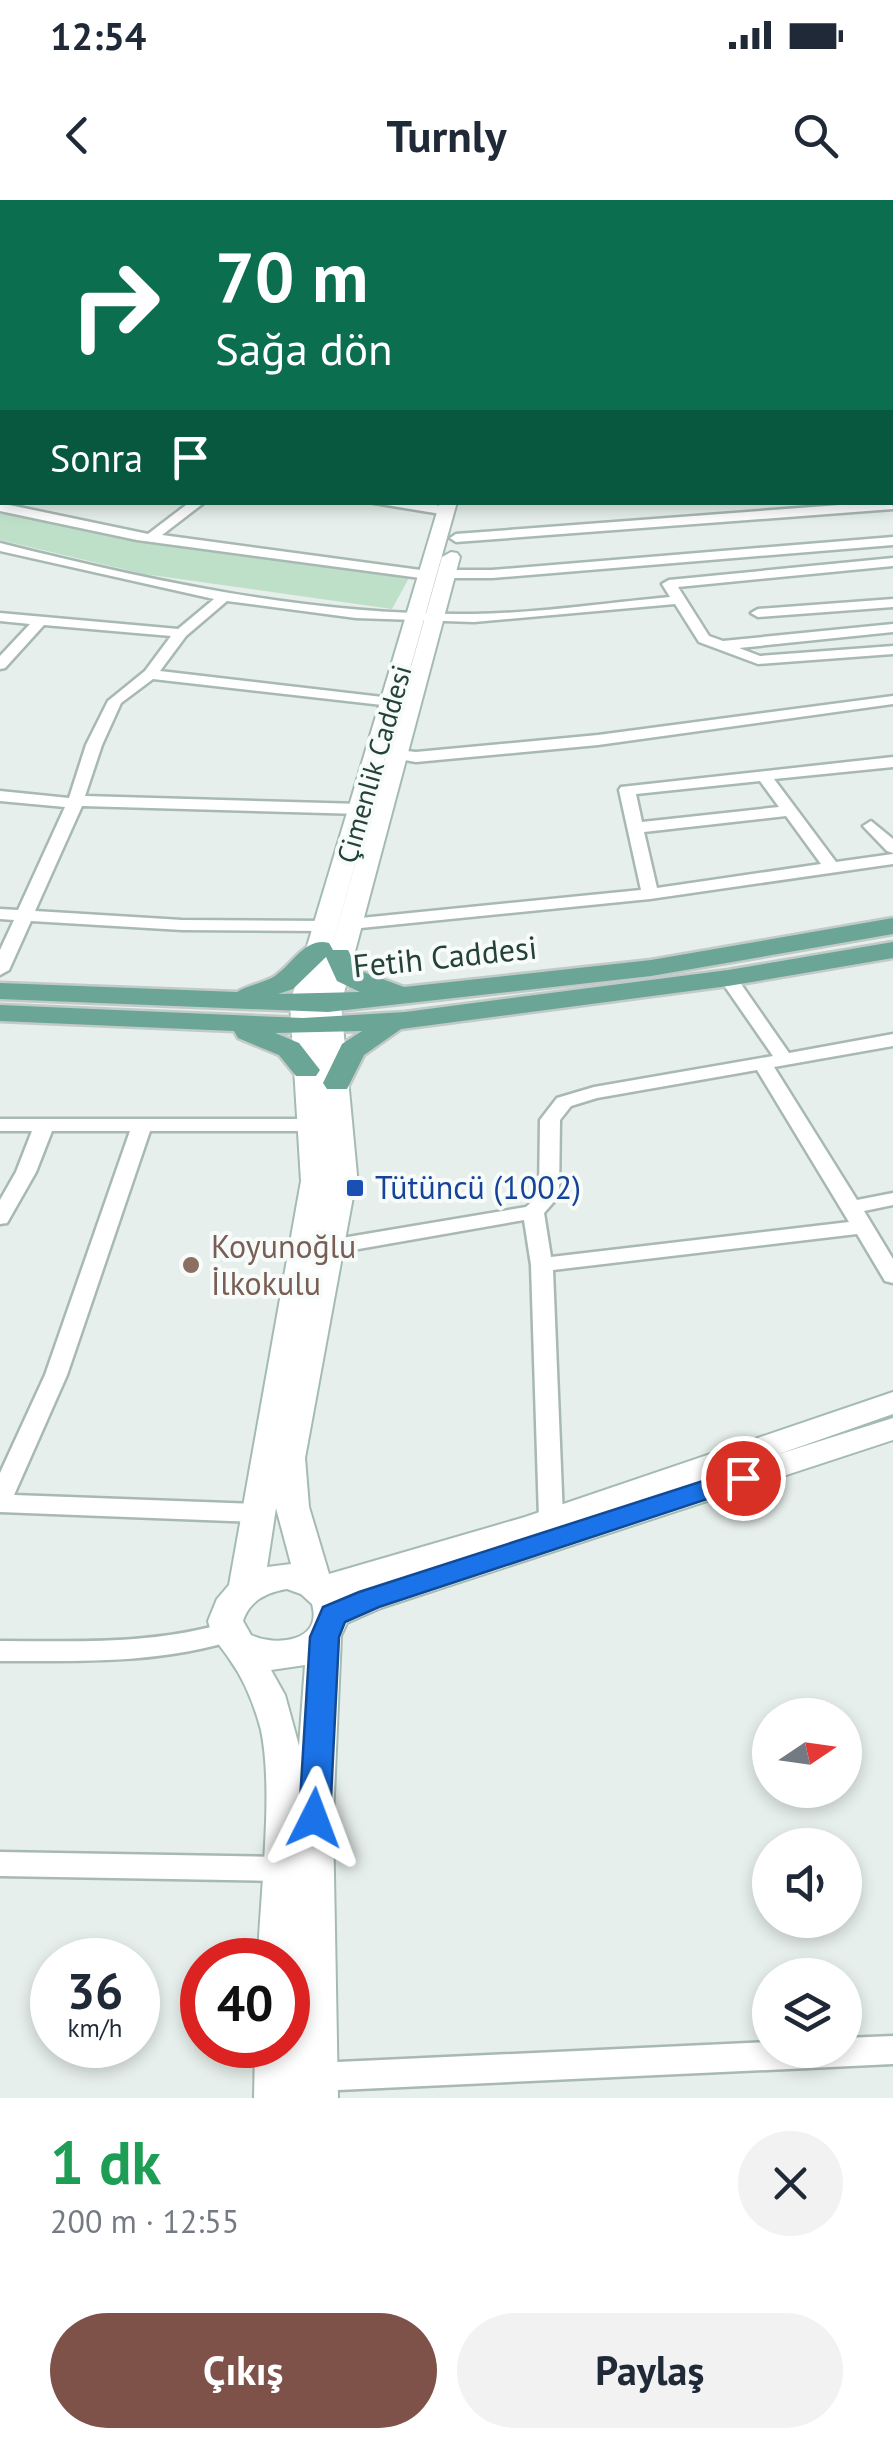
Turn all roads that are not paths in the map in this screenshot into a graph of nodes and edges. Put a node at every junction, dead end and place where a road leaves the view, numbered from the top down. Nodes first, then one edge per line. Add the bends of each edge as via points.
1 (194, 505) edge
2 (454, 505) edge
3 (893, 506) edge
4 (0, 508) edge
5 (150, 538) junction
6 (456, 538) junction
7 (893, 541) edge
8 (1, 548) edge
9 (893, 562) edge
10 (437, 574) junction
11 (225, 596) junction
12 (678, 600) junction
13 (893, 604) edge
14 (758, 614) dead end
15 (0, 616) edge
16 (426, 617) junction
17 (40, 620) junction
18 (893, 628) edge
19 (182, 632) junction
20 (725, 645) junction
21 (887, 650) edge
22 (893, 664) edge
23 (0, 665) edge
24 (150, 674) junction
25 (893, 700) edge
26 (391, 702) junction
27 (398, 755) junction
28 (893, 762) edge
29 (764, 776) junction
30 (0, 796) edge
31 (76, 802) junction
32 (360, 809) junction
33 (788, 811) junction
34 (872, 826) dead end
35 (635, 828) junction
36 (893, 848) edge
37 (893, 859) edge
38 (833, 869) junction
39 (650, 894) junction
40 (0, 914) edge
41 (26, 916) junction
42 (351, 924) junction
43 (893, 926) edge
44 (329, 944) junction
45 (893, 950) edge
46 (0, 970) edge
47 (728, 978) junction
48 (0, 991) edge
49 (422, 996) junction
50 (206, 1012) junction
51 (0, 1013) edge
52 (316, 1015) junction
53 (405, 1020) junction
54 (893, 1040) edge
55 (784, 1060) junction
56 (762, 1064) junction
57 (306, 1070) junction
58 (337, 1083) junction
59 (0, 1125) edge
60 (314, 1125) junction
61 (44, 1126) junction
62 (141, 1128) junction
63 (893, 1199) edge
64 (533, 1212) junction
65 (0, 1218) edge
66 (856, 1218) junction
67 (330, 1247) junction
68 (542, 1265) junction
69 (893, 1276) edge
70 (893, 1403) edge
71 (893, 1429) edge
72 (0, 1501) edge
73 (257, 1513) junction
74 (551, 1518) junction
75 (246, 1586) junction
76 (323, 1606) junction
77 (235, 1639) junction
78 (0, 1651) edge
79 (0, 1864) edge
80 (280, 1869) junction
81 (278, 1938) edge
82 (893, 2050) edge
83 (276, 2068) edge
84 (317, 2088) edge
85 (276, 2098) edge

1 - 5 street
2 - 6 street, Çimenlik Caddesi
2 - 10 street, Çimenlik Caddesi
3 - 6 street
4 - 5 street
5 - 10 street
6 - 10 street, Çimenlik Caddesi
7 - 10 street
8 - 11 street
9 - 12 street via 669,584
10 - 16 street, Çimenlik Caddesi
11 - 16 street
11 - 19 street
12 - 16 street
12 - 20 street via 704,638
13 - 14 street
15 - 17 street
16 - 26 street, Çimenlik Caddesi
16 - 27 street, Çimenlik Caddesi
17 - 19 street
17 - 23 street
18 - 20 street
19 - 24 street
20 - 21 street via 758,660
21 - 22 street
24 - 26 street
24 - 31 street via 115,701
25 - 27 street via 598,740
26 - 32 street, Çimenlik Caddesi
27 - 42 street, Çimenlik Caddesi
28 - 29 street
29 - 33 street
29 - 35 street via 627,790
30 - 31 street
31 - 32 street
31 - 41 street
32 - 44 street, Çimenlik Caddesi
33 - 35 street
33 - 38 street
34 - 36 street
35 - 39 street
37 - 38 street
38 - 39 street
39 - 42 street
40 - 41 street
41 - 44 street
41 - 46 street
42 - 44 street, Çimenlik Caddesi
43 - 49 main road, Fetih Caddesi via 651,968
44 - 49 main road via 347,975
44 - 50 main road via 272,988
44 - 52 street, Çimenlik Caddesi
45 - 47 main road, Fetih Caddesi
47 - 53 main road, Fetih Caddesi
47 - 55 street
48 - 50 main road, Fetih Caddesi
49 - 52 main road, Fetih Caddesi
50 - 51 main road, Fetih Caddesi
50 - 52 main road, Fetih Caddesi
50 - 57 main road via 277,1043
52 - 53 main road, Fetih Caddesi
52 - 57 street
52 - 58 street
53 - 58 main road via 362,1040
54 - 55 street
55 - 56 street
56 - 64 street via 564,1102 550,1120 549,1196
56 - 66 street
57 - 60 street
58 - 67 street via 343,1175
59 - 61 street
60 - 62 street
60 - 73 street via 314,1192
61 - 62 street
61 - 65 street
62 - 72 street via 56,1374
63 - 66 street
64 - 67 street
64 - 68 street
66 - 68 street
66 - 69 street
67 - 76 street via 289,1458 291,1506
68 - 74 street
70 - 74 street
71 - 76 street via 369,1599
72 - 73 street
73 - 75 street
74 - 76 street via 385,1572
75 - 76 street via 273,1577 302,1579
75 - 77 street via 228,1607
76 - 77 street via 300,1653 254,1653
76 - 84 street via 314,1818
77 - 78 street via 136,1651
77 - 80 street via 279,1730
79 - 80 street
80 - 81 street
82 - 84 street
83 - 85 street

